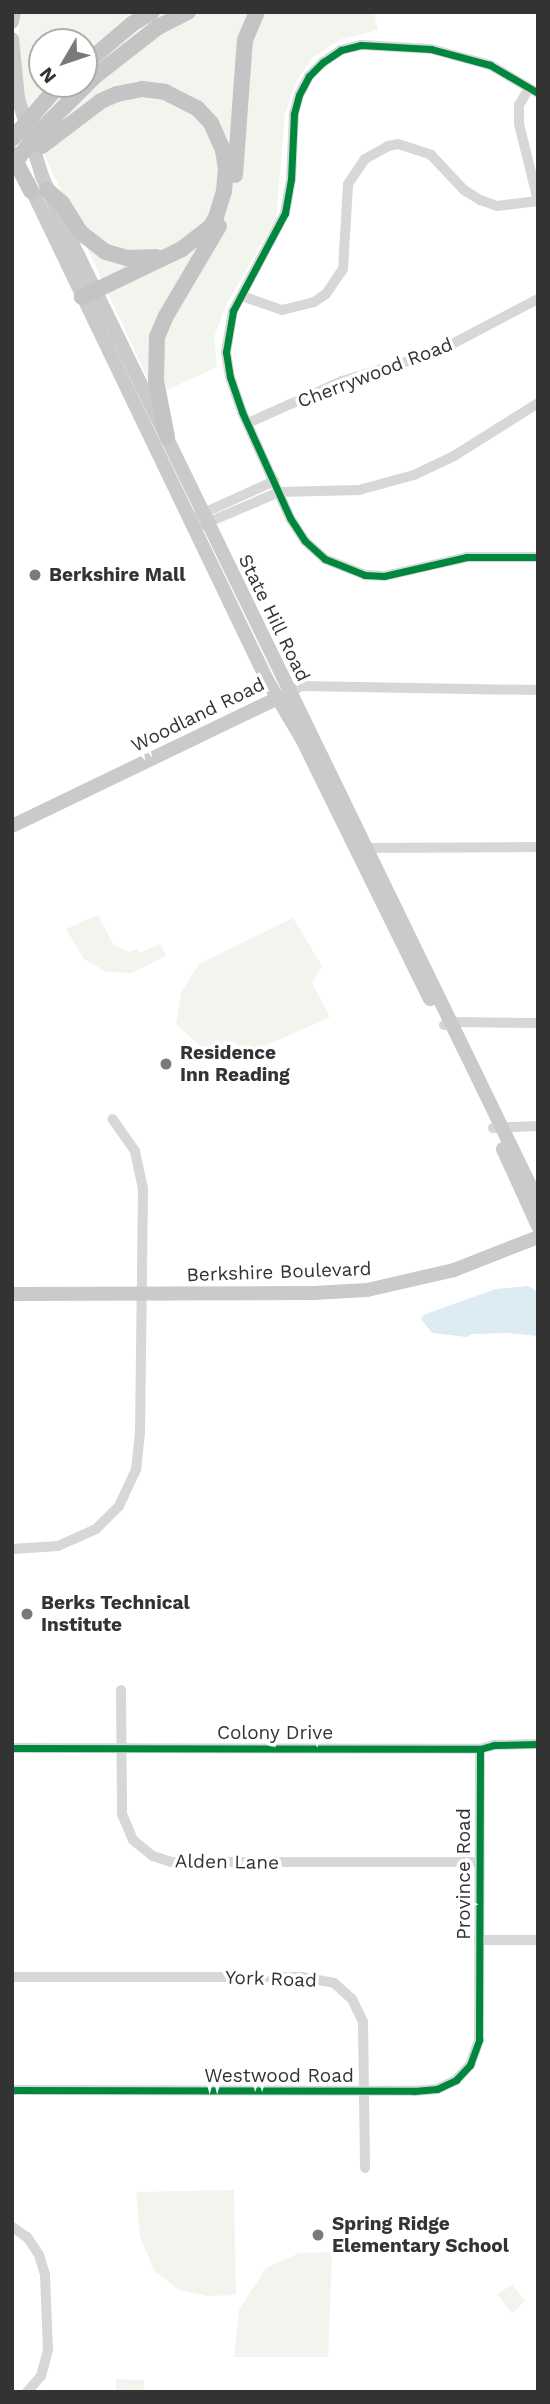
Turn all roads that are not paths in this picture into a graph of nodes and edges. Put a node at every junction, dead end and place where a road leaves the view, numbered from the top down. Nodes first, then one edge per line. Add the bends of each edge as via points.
1 (14, 12) edge
2 (152, 12) edge
3 (188, 12) edge
4 (257, 12) edge
5 (12, 21) edge
6 (12, 39) edge
7 (98, 53) edge
8 (533, 90) edge
9 (46, 98) edge
10 (48, 98) edge
11 (12, 125) edge
12 (12, 136) edge
13 (39, 140) junction
14 (12, 154) edge
15 (12, 169) edge
16 (47, 190) junction
17 (31, 191) junction
18 (538, 201) edge
19 (215, 233) junction
20 (172, 254) junction
21 (242, 296) junction
22 (90, 297) junction
23 (538, 299) edge
24 (538, 402) edge
25 (248, 423) junction
26 (167, 437) junction
27 (277, 487) junction
28 (199, 521) junction
29 (538, 557) edge
30 (538, 690) edge
31 (283, 695) junction
32 (12, 826) edge
33 (538, 847) edge
34 (361, 848) junction
35 (538, 1023) edge
36 (448, 1024) junction
37 (113, 1119) dead end
38 (538, 1126) edge
39 (498, 1127) junction
40 (538, 1202) edge
41 (538, 1226) edge
42 (538, 1237) edge
43 (12, 1294) edge
44 (142, 1294) junction
45 (12, 1549) edge
46 (121, 1690) dead end
47 (538, 1744) edge
48 (12, 1748) edge
49 (121, 1748) junction
50 (480, 1749) junction
51 (479, 1862) junction
52 (479, 1940) junction
53 (538, 1940) edge
54 (12, 1977) edge
55 (479, 2000) joint
56 (12, 2091) edge
57 (365, 2091) junction
58 (365, 2168) dead end
59 (12, 2227) edge
60 (27, 2392) edge

1 - 5 main road
2 - 7 highway
3 - 13 highway via 158,27 94,77
4 - 19 highway via 245,40 232,195
6 - 16 main road, State Hill Road via 19,98
8 - 18 street via 519,105 519,124
8 - 21 street via 476,60 404,45 361,45 341,50 323,62 305,82 296,105 285,213
9 - 11 highway, bridge
10 - 12 highway, bridge
12 - 17 main road, State Hill Road
13 - 15 highway, bridge
13 - 20 highway via 93,106 130,90 165,92 197,108 221,142 226,179 210,227
14 - 17 highway
16 - 20 highway via 62,203 80,232 106,251 137,259
16 - 22 main road, State Hill Road
17 - 22 main road, State Hill Road
18 - 21 street via 497,206 480,200 450,178 431,155 398,144 388,146 365,159 348,184 342,269 326,295 282,310
19 - 22 highway via 182,257
19 - 26 highway via 157,337 156,382
20 - 22 highway
21 - 25 street via 230,322 226,352 234,393
22 - 26 main road, State Hill Road
22 - 28 main road, State Hill Road
23 - 25 street, Cherrywood Road via 435,353 342,381
24 - 27 street via 454,456 400,480 347,491
25 - 27 street
26 - 28 main road, State Hill Road
27 - 28 street
27 - 29 street via 294,526 314,551 334,565 365,575 398,574 487,555
28 - 31 main road, State Hill Road
30 - 31 street, Woodland Road via 302,686
31 - 32 main road, Woodland Road
31 - 34 main road, State Hill Road
33 - 34 street
34 - 36 main road, State Hill Road
35 - 36 street
36 - 39 main road, State Hill Road
37 - 44 street via 128,1137 143,1181
38 - 39 street
39 - 40 main road, State Hill Road
39 - 41 main road, State Hill Road
42 - 44 main road, Berkshire Boulevard via 454,1270 367,1290
43 - 44 main road, Berkshire Boulevard
44 - 45 street via 139,1455 126,1495 107,1520 78,1539 44,1549
46 - 49 street, Alden Lane
47 - 50 street, Colony Drive
48 - 49 street, Colony Drive
49 - 50 street, Colony Drive
49 - 51 street, Alden Lane via 124,1824 137,1845 159,1858 172,1862
50 - 51 street, Province Road
51 - 52 street, Province Road
52 - 53 street
52 - 55 street, Province Road
54 - 57 street, York Road via 301,1977 328,1981 348,1994 362,2017
55 - 57 street, Westwood Road via 476,2053 456,2080 428,2091
56 - 57 street, Westwood Road
57 - 58 street, York Road
59 - 60 street via 27,2237 40,2255 45,2275 48,2350 41,2376

